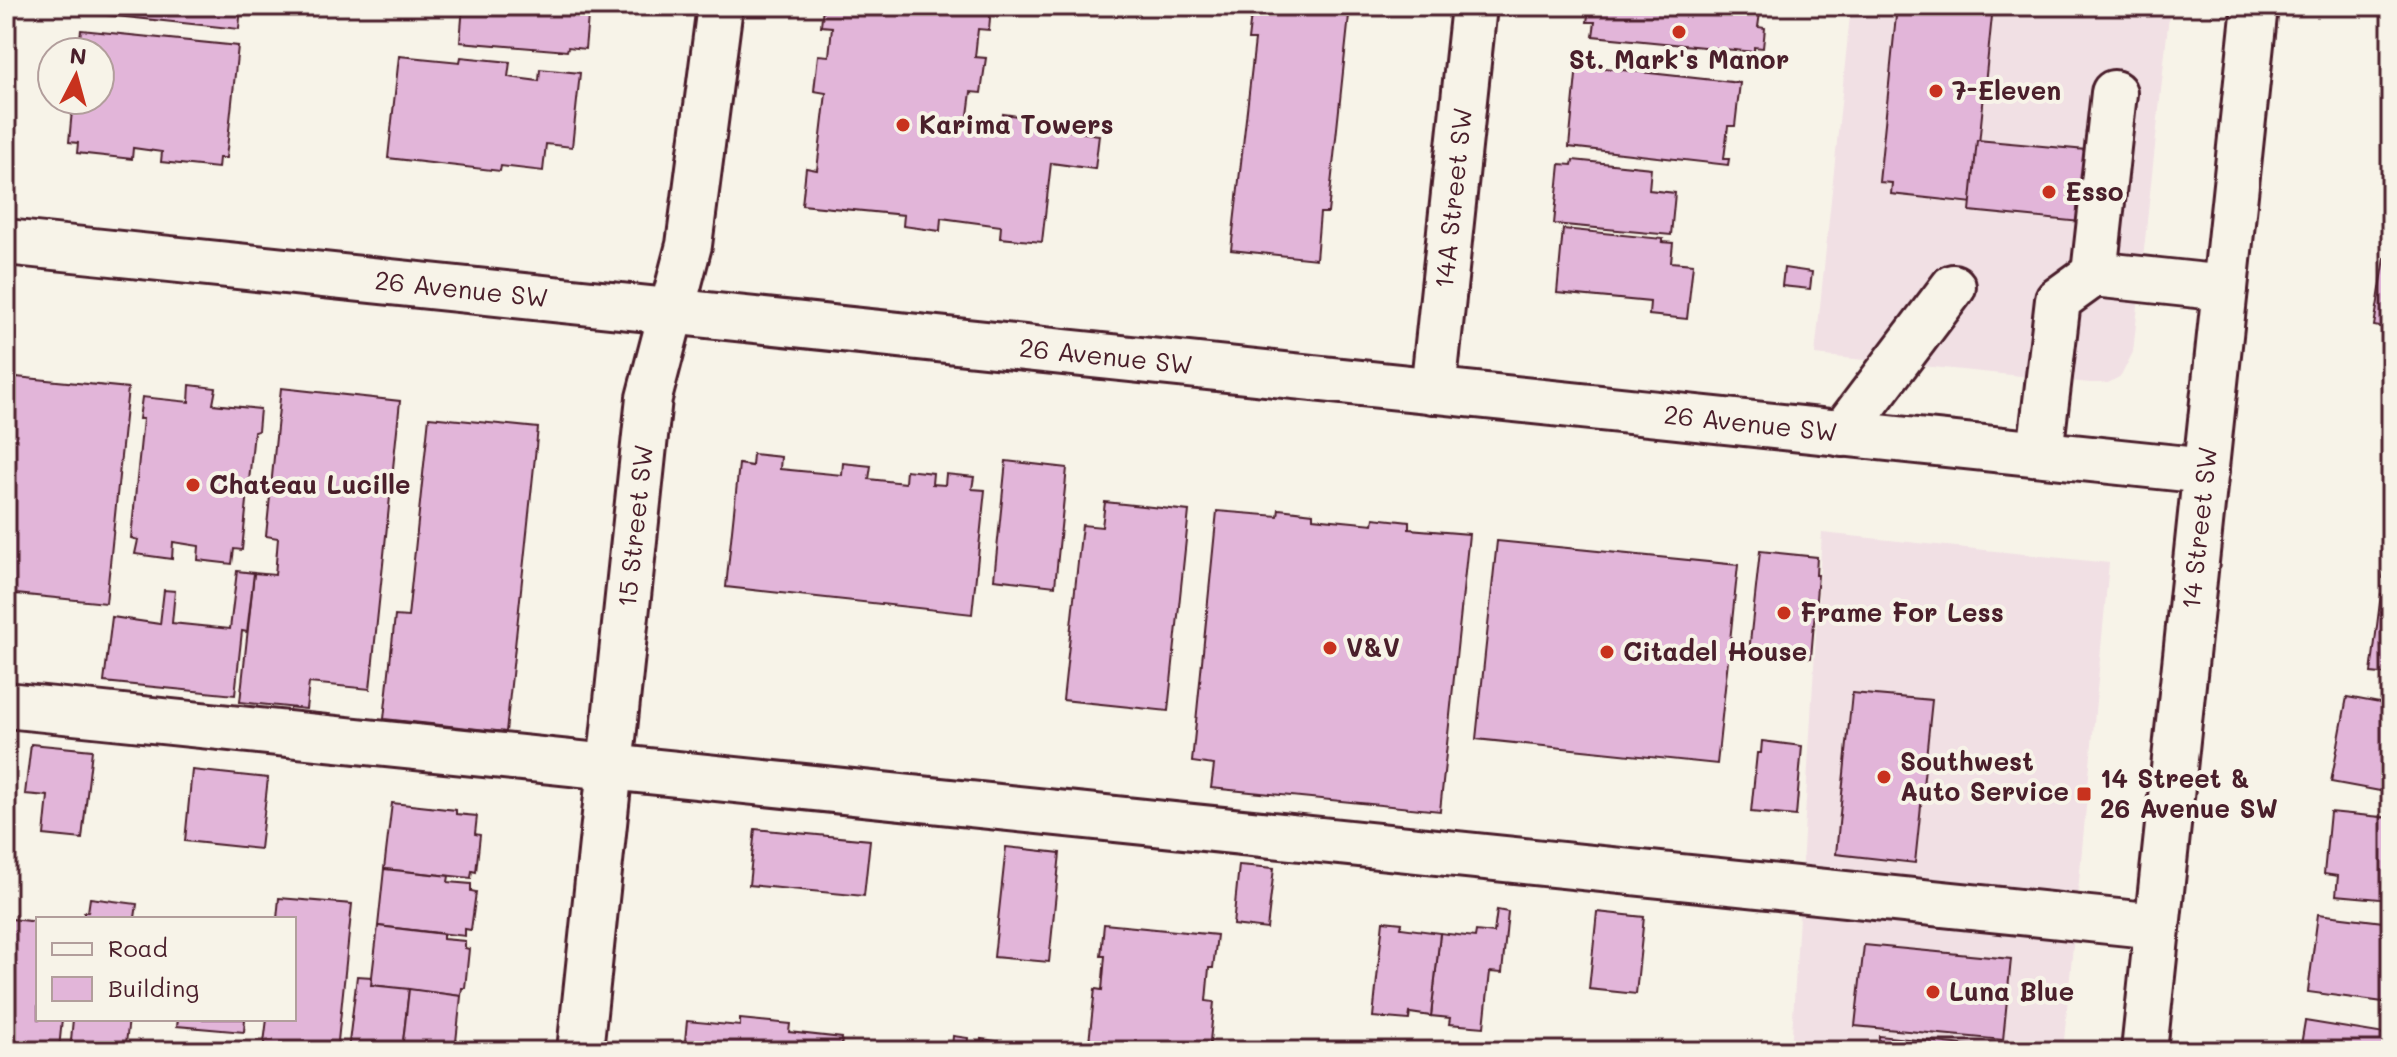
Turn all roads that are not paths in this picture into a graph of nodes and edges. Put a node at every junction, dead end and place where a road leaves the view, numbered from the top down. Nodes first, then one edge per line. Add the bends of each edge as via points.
1 (720, 6) edge
2 (1474, 6) edge
3 (2255, 6) edge
4 (2114, 93) dead end
5 (6, 242) edge
6 (2094, 274) junction
7 (1953, 287) dead end
8 (2225, 288) junction
9 (674, 311) junction
10 (1433, 391) junction
11 (1842, 434) junction
12 (2040, 453) junction
13 (2206, 471) junction
14 (6, 705) edge
15 (610, 767) junction
16 (2157, 926) junction
17 (580, 1051) edge
18 (2144, 1051) edge

1 - 9 street, 15 Street SW via 691,234
2 - 10 street, 14A Street SW
3 - 8 street, 14 Street SW
4 - 6 street
5 - 9 street, 26 Avenue SW
6 - 8 street
6 - 12 street via 2058,300
7 - 11 street
8 - 13 street, 14 Street SW
9 - 10 street, 26 Avenue SW
9 - 15 street, 15 Street SW via 649,398
10 - 11 street, 26 Avenue SW
11 - 12 street, 26 Avenue SW
12 - 13 street, 26 Avenue SW
13 - 16 street, 14 Street SW
14 - 15 street
15 - 16 street
15 - 17 street, 15 Street SW
16 - 18 street, 14 Street SW

